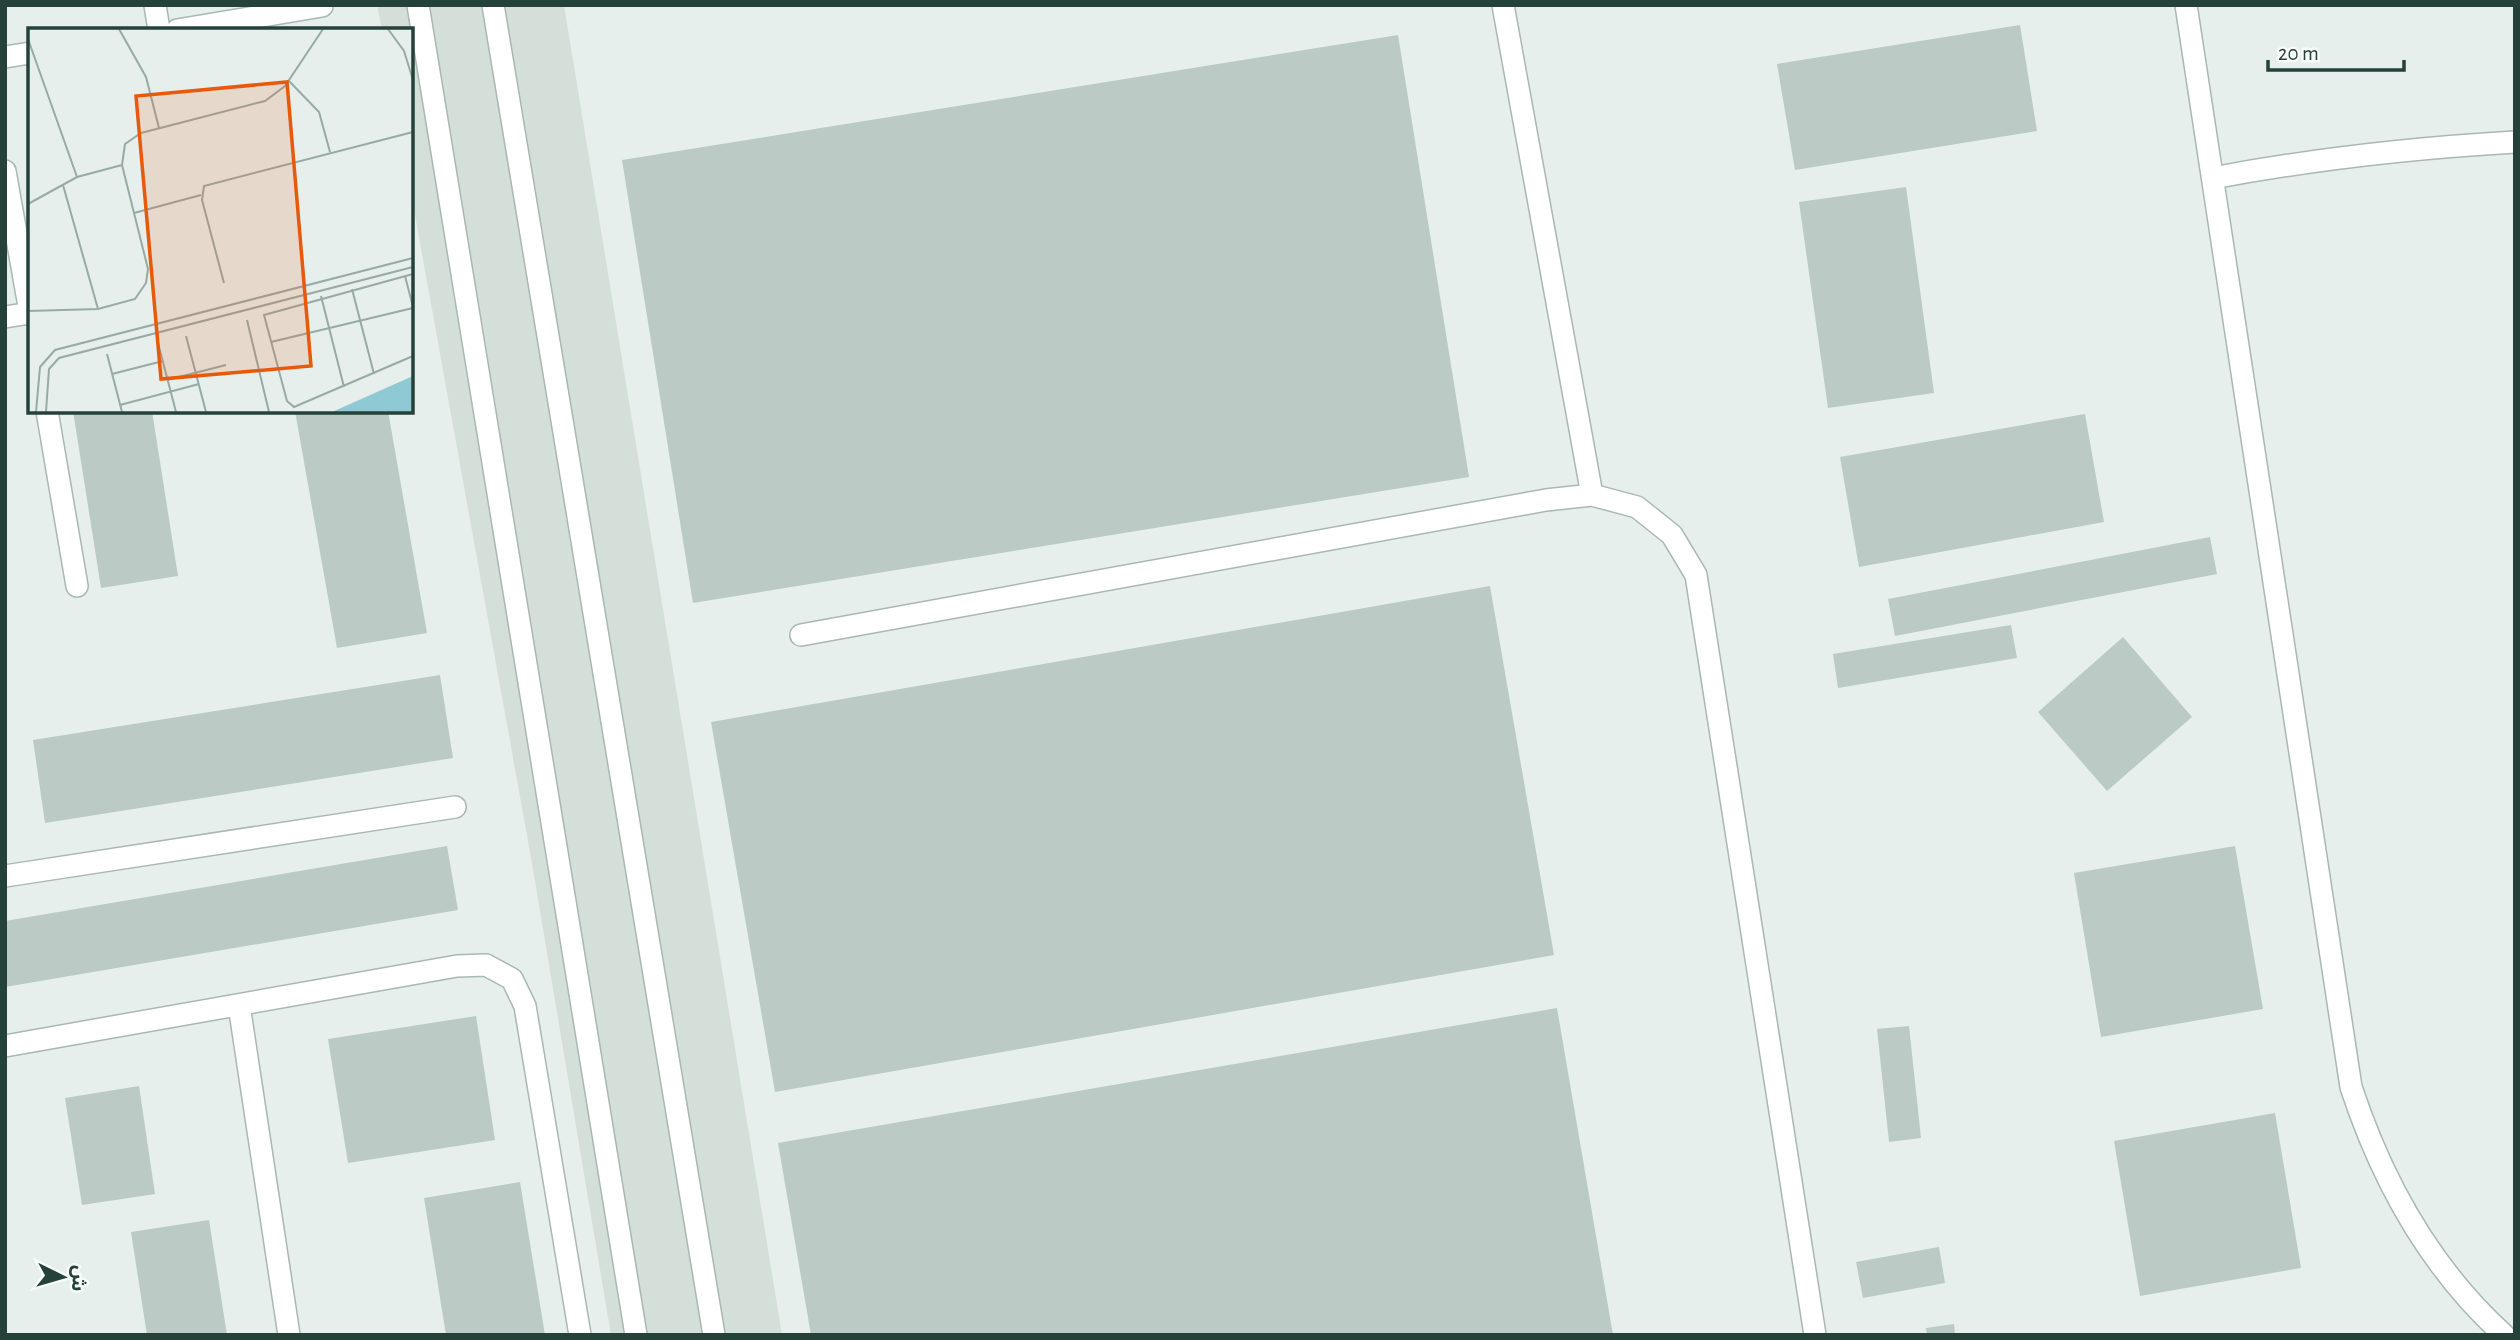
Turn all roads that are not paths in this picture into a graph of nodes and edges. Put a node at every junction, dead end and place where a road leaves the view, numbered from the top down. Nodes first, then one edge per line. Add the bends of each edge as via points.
1 (156, 5) edge
2 (418, 5) edge
3 (493, 5) edge
4 (1503, 5) edge
5 (2186, 5) edge
6 (322, 6) edge
7 (159, 28) edge
8 (189, 28) edge
9 (28, 53) edge
10 (5, 57) edge
11 (2515, 142) edge
12 (5, 171) edge
13 (2213, 178) junction
14 (28, 301) edge
15 (28, 312) edge
16 (5, 317) edge
17 (47, 413) edge
18 (1592, 495) junction
19 (77, 586) dead end
20 (801, 635) dead end
21 (455, 807) dead end
22 (5, 876) edge
23 (239, 1005) junction
24 (5, 1046) edge
25 (289, 1335) edge
26 (580, 1335) edge
27 (636, 1335) edge
28 (714, 1335) edge
29 (1815, 1335) edge
30 (2504, 1335) edge

1 - 7 lane
2 - 27 lane
3 - 28 lane
4 - 18 lane
5 - 13 lane
6 - 8 lane
9 - 10 lane
11 - 13 lane via 2370,153
12 - 14 lane
13 - 30 lane via 2351,1087 2368,1139 2419,1235 2451,1279
15 - 16 lane
17 - 19 lane
18 - 20 lane
18 - 29 lane via 1637,508 1672,535 1696,575
21 - 22 lane
23 - 24 lane
23 - 25 lane
23 - 26 lane via 457,966 486,965 512,979 525,1006

